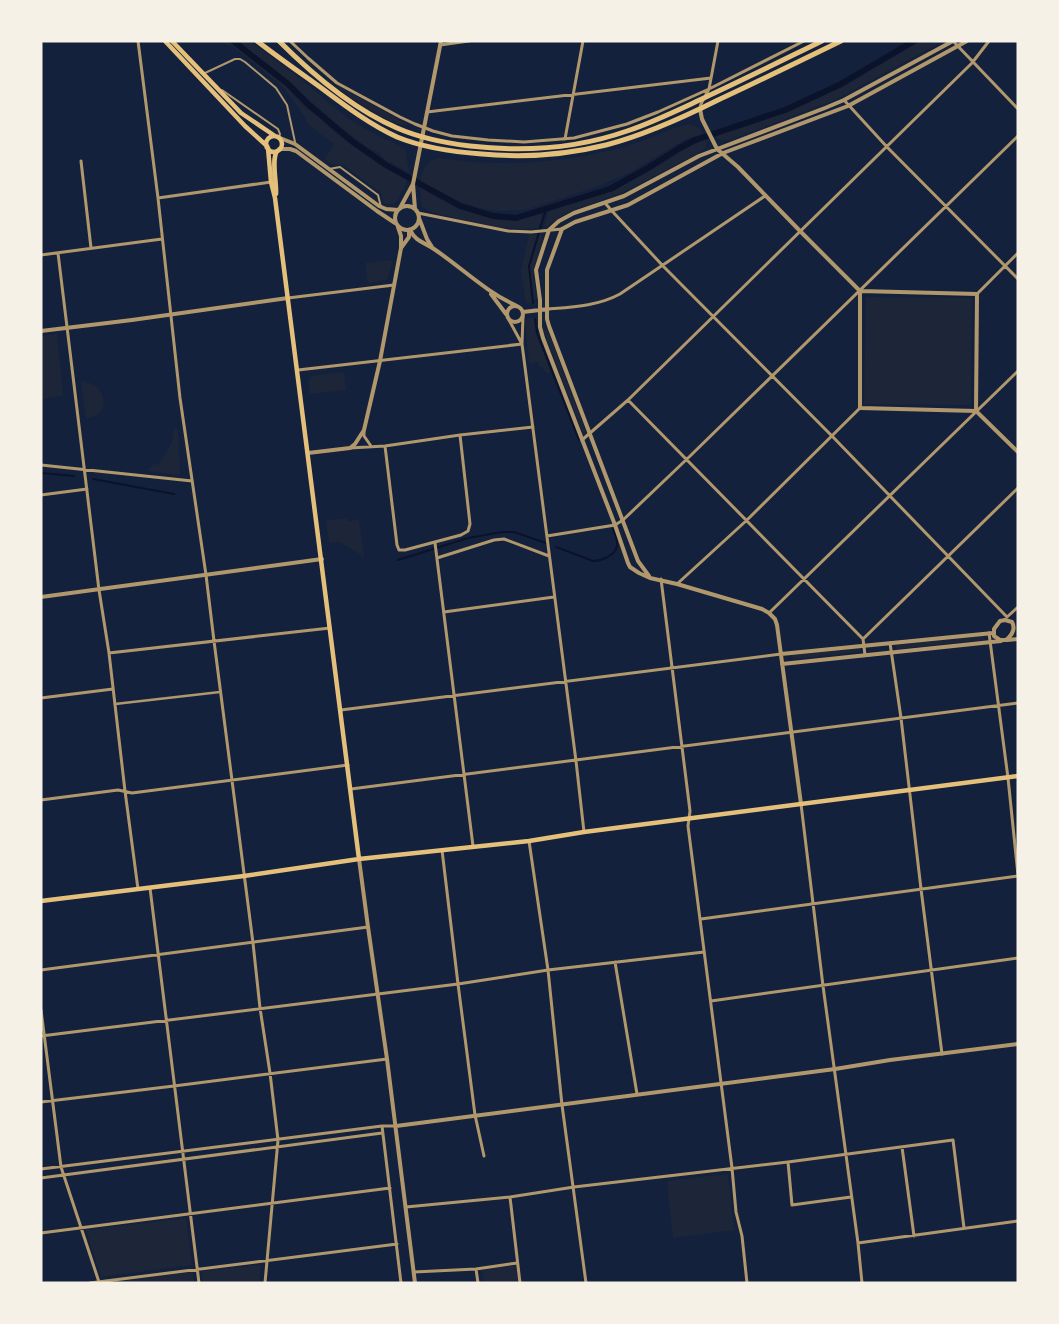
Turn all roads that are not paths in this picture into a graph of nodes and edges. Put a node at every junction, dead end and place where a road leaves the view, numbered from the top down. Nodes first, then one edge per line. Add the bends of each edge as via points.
1 (138, 41) edge
2 (165, 41) edge
3 (172, 41) edge
4 (257, 41) edge
5 (279, 41) edge
6 (290, 41) edge
7 (469, 41) edge
8 (583, 41) edge
9 (718, 41) edge
10 (804, 41) edge
11 (822, 41) edge
12 (841, 41) edge
13 (953, 41) edge
14 (967, 41) edge
15 (989, 41) edge
16 (440, 43) edge
17 (957, 46) junction
18 (972, 63) junction
19 (203, 74) junction
20 (711, 78) junction
21 (213, 84) junction
22 (709, 89) junction
23 (573, 95) junction
24 (704, 98) junction
25 (844, 100) junction
26 (848, 106) junction
27 (700, 109) junction
28 (1018, 109) edge
29 (427, 112) junction
30 (424, 128) junction
31 (1018, 136) edge
32 (278, 137) junction
33 (422, 137) junction
34 (565, 139) junction
35 (295, 144) junction
36 (421, 145) junction
37 (268, 147) junction
38 (887, 147) junction
39 (717, 149) junction
40 (278, 150) junction
41 (723, 153) junction
42 (81, 161) dead end
43 (329, 169) junction
44 (271, 182) junction
45 (413, 184) junction
46 (765, 196) junction
47 (158, 198) junction
48 (275, 198) junction
49 (606, 203) junction
50 (381, 207) junction
51 (946, 207) junction
52 (399, 209) junction
53 (612, 211) junction
54 (417, 213) junction
55 (395, 222) junction
56 (398, 228) junction
57 (562, 229) junction
58 (409, 230) junction
59 (549, 230) junction
60 (801, 232) junction
61 (162, 239) junction
62 (92, 248) junction
63 (401, 248) junction
64 (432, 248) junction
65 (58, 253) junction
66 (1018, 253) edge
67 (41, 255) edge
68 (663, 266) junction
69 (1005, 266) junction
70 (1018, 279) edge
71 (394, 285) junction
72 (488, 290) junction
73 (860, 291) junction
74 (977, 294) junction
75 (288, 298) junction
76 (517, 306) junction
77 (548, 309) junction
78 (540, 310) junction
79 (523, 314) junction
80 (170, 315) junction
81 (713, 316) junction
82 (508, 318) junction
83 (67, 328) junction
84 (41, 331) edge
85 (522, 344) junction
86 (380, 361) junction
87 (298, 370) junction
88 (1018, 371) edge
89 (772, 376) junction
90 (628, 400) junction
91 (860, 408) junction
92 (976, 411) junction
93 (533, 427) junction
94 (364, 430) junction
95 (589, 434) junction
96 (460, 435) junction
97 (832, 436) junction
98 (582, 440) junction
99 (384, 446) junction
100 (371, 447) junction
101 (350, 448) junction
102 (1018, 452) edge
103 (308, 453) junction
104 (687, 459) junction
105 (41, 465) edge
106 (85, 470) junction
107 (192, 481) junction
108 (610, 485) junction
109 (600, 488) junction
110 (1018, 488) edge
111 (87, 489) junction
112 (41, 495) edge
113 (890, 496) junction
114 (623, 520) junction
115 (746, 520) junction
116 (615, 525) junction
117 (547, 536) junction
118 (435, 543) junction
119 (549, 556) junction
120 (948, 556) junction
121 (437, 558) junction
122 (322, 559) junction
123 (206, 575) junction
124 (650, 578) junction
125 (661, 579) junction
126 (805, 580) junction
127 (677, 584) junction
128 (99, 590) junction
129 (554, 597) junction
130 (41, 598) edge
131 (1018, 606) edge
132 (444, 612) junction
133 (770, 613) junction
134 (1008, 618) junction
135 (1013, 625) junction
136 (330, 628) junction
137 (1018, 628) edge
138 (991, 633) junction
139 (863, 639) junction
140 (1018, 639) edge
141 (214, 641) junction
142 (1003, 641) junction
143 (991, 642) junction
144 (890, 643) junction
145 (864, 645) junction
146 (892, 652) junction
147 (109, 653) junction
148 (781, 654) junction
149 (865, 655) junction
150 (782, 664) junction
151 (672, 668) junction
152 (565, 681) junction
153 (113, 689) junction
154 (220, 692) junction
155 (454, 696) junction
156 (41, 698) edge
157 (1018, 703) edge
158 (115, 704) junction
159 (999, 706) junction
160 (341, 710) junction
161 (901, 718) junction
162 (792, 732) junction
163 (682, 746) junction
164 (576, 761) junction
165 (348, 765) junction
166 (464, 774) junction
167 (1018, 776) edge
168 (1008, 778) junction
169 (233, 780) junction
170 (351, 790) junction
171 (910, 790) junction
172 (125, 791) junction
173 (41, 800) edge
174 (801, 804) junction
175 (689, 819) junction
176 (584, 832) junction
177 (529, 841) junction
178 (472, 846) junction
179 (442, 850) junction
180 (359, 859) junction
181 (244, 876) junction
182 (1018, 876) edge
183 (150, 888) junction
184 (921, 889) junction
185 (138, 890) junction
186 (41, 901) edge
187 (813, 903) junction
188 (700, 919) junction
189 (368, 927) junction
190 (254, 943) junction
191 (704, 952) junction
192 (158, 954) junction
193 (1018, 958) edge
194 (615, 962) junction
195 (41, 970) edge
196 (548, 970) junction
197 (931, 970) junction
198 (458, 984) junction
199 (823, 986) junction
200 (377, 993) junction
201 (711, 1001) junction
202 (260, 1008) junction
203 (41, 1010) edge
204 (167, 1020) junction
205 (43, 1036) edge
206 (1018, 1044) edge
207 (942, 1054) junction
208 (387, 1059) junction
209 (835, 1069) junction
210 (270, 1074) junction
211 (721, 1083) junction
212 (174, 1086) junction
213 (637, 1094) junction
214 (53, 1100) junction
215 (41, 1102) edge
216 (562, 1105) junction
217 (475, 1115) junction
218 (382, 1126) junction
219 (396, 1126) junction
220 (382, 1133) junction
221 (278, 1140) junction
222 (902, 1147) junction
223 (278, 1148) junction
224 (182, 1151) junction
225 (845, 1154) junction
226 (484, 1156) dead end
227 (183, 1160) junction
228 (788, 1162) junction
229 (61, 1167) junction
230 (732, 1168) junction
231 (41, 1169) edge
232 (63, 1176) junction
233 (41, 1178) edge
234 (574, 1187) junction
235 (390, 1188) junction
236 (510, 1197) junction
237 (851, 1197) junction
238 (272, 1204) junction
239 (406, 1207) junction
240 (190, 1214) junction
241 (1018, 1221) edge
242 (80, 1228) junction
243 (964, 1228) junction
244 (41, 1233) edge
245 (914, 1236) junction
246 (858, 1243) junction
247 (397, 1244) junction
248 (267, 1261) junction
249 (517, 1263) junction
250 (197, 1268) junction
251 (476, 1269) junction
252 (414, 1272) junction
253 (99, 1282) edge
254 (90, 1283) edge
255 (199, 1283) edge
256 (265, 1283) edge
257 (401, 1283) edge
258 (415, 1283) edge
259 (478, 1283) edge
260 (520, 1283) edge
261 (586, 1283) edge
262 (747, 1283) edge
263 (862, 1283) edge

1 - 47 street
2 - 37 main road
3 - 19 main road
4 - 36 highway via 360,116 389,133
5 - 33 highway via 346,98 390,125
6 - 30 street via 337,83
7 - 16 street
8 - 23 street
9 - 20 street
10 - 22 street
11 - 24 highway
12 - 27 highway
13 - 17 street
13 - 25 street
14 - 17 street
15 - 18 street
16 - 29 street
17 - 18 street
17 - 26 street
18 - 28 street
18 - 38 street
19 - 21 main road
19 - 35 lane via 235,59 245,62 276,88 288,104
20 - 22 street
20 - 23 street
21 - 32 main road via 241,113
21 - 32 lane via 278,129
22 - 24 street
22 - 34 street via 626,124
23 - 29 street
23 - 34 street
24 - 27 street
24 - 33 highway via 625,132 562,146 492,148
25 - 26 street
25 - 39 street
26 - 38 street
26 - 41 street
27 - 36 highway via 622,141 563,153 498,156
27 - 39 street
29 - 30 street
30 - 33 street
30 - 34 street via 452,136 488,140 533,142
31 - 51 street
32 - 35 street
32 - 37 main road via 268,139
32 - 40 main road via 282,143
33 - 36 street
35 - 43 street
36 - 45 street
37 - 40 main road via 272,151
37 - 44 main road
38 - 51 street
38 - 60 street
39 - 41 street
39 - 49 street
40 - 48 main road via 274,155
40 - 55 street via 296,151
41 - 46 street
41 - 53 street
42 - 62 street
43 - 50 street
43 - 50 lane via 340,167 378,195
44 - 47 street
44 - 48 main road
45 - 52 street
45 - 54 street
46 - 60 street
46 - 68 street
47 - 61 street
48 - 75 main road
49 - 53 street
49 - 59 street via 569,216
50 - 52 street
51 - 69 street
51 - 73 street
52 - 54 street via 408,206
52 - 55 street via 394,216
53 - 57 street
53 - 68 street
54 - 58 street via 417,225
54 - 59 street via 502,230
54 - 64 street
55 - 56 street
56 - 58 street
56 - 63 street
57 - 59 street
57 - 77 street via 547,270
58 - 63 street via 409,237
58 - 64 street via 415,238
59 - 78 street via 536,270
60 - 73 street
60 - 81 street
61 - 62 street
61 - 80 street
62 - 65 street
63 - 71 street
64 - 72 street
65 - 67 street
65 - 83 street
66 - 69 street
68 - 77 street via 608,301
68 - 81 street
69 - 70 street
69 - 74 street
71 - 75 street
71 - 86 street
72 - 76 street
72 - 82 street
73 - 74 street
73 - 89 street
73 - 91 street
74 - 92 street
75 - 80 street
75 - 87 main road
76 - 79 street
76 - 82 street via 509,308
77 - 78 street
77 - 95 street via 549,326
78 - 79 street
78 - 98 street via 543,338
79 - 82 street via 517,322
79 - 85 street
80 - 83 street
80 - 107 street
81 - 89 street
81 - 90 street
82 - 85 street
83 - 84 street
83 - 106 street
85 - 86 street
85 - 93 street
86 - 87 street
86 - 94 street
87 - 103 main road
88 - 92 street
89 - 97 street
89 - 104 street
90 - 95 street
90 - 104 street
91 - 92 street
91 - 97 street
92 - 102 street
92 - 113 street
93 - 96 street
93 - 117 street
94 - 100 street
94 - 101 street
95 - 98 street
95 - 108 street
96 - 99 street
96 - 118 street via 470,524 462,535
97 - 113 street
97 - 115 street
98 - 109 street
99 - 100 street
99 - 118 street via 397,545 400,550 405,550
100 - 101 street
101 - 103 street
103 - 122 main road
104 - 114 street
104 - 115 street
105 - 106 street
106 - 107 street
106 - 111 street
107 - 123 street
108 - 109 street
108 - 114 street
109 - 116 street
110 - 120 street
111 - 112 street
111 - 128 street
113 - 120 street
113 - 126 street
114 - 116 street
114 - 124 street via 638,561
115 - 126 street
115 - 127 street
116 - 117 street
116 - 124 street via 628,564
117 - 119 street
118 - 121 street
119 - 121 street via 504,539
119 - 129 street
120 - 134 street
120 - 139 street
121 - 132 street
122 - 123 street
122 - 136 main road
123 - 128 street
123 - 141 street
124 - 125 street
125 - 127 street
125 - 151 street
126 - 133 street
126 - 139 street
127 - 133 street
128 - 130 street
128 - 147 street
129 - 132 street
129 - 152 street
131 - 134 street
132 - 155 street
133 - 148 street via 775,619
134 - 135 street
134 - 138 street via 999,622
135 - 137 street
135 - 142 street via 1013,632
136 - 141 street
136 - 160 main road
138 - 142 street
138 - 143 street
138 - 144 street
139 - 145 street
140 - 142 street
141 - 147 street
141 - 154 street
142 - 143 street
143 - 146 street
143 - 159 street
144 - 145 street
144 - 146 street
145 - 148 street
145 - 149 street
146 - 149 street
146 - 161 street
147 - 153 street
148 - 150 street
148 - 151 street
149 - 150 street
150 - 162 street
151 - 152 street
151 - 163 street
152 - 155 street
152 - 164 street
153 - 156 street
153 - 158 street
154 - 158 street
154 - 169 street
155 - 160 street
155 - 166 street
157 - 159 street
158 - 172 street
159 - 161 street
159 - 168 street
160 - 165 main road
161 - 162 street
161 - 171 street
162 - 163 street
162 - 174 street
163 - 164 street
163 - 175 street
164 - 166 street
164 - 176 street
165 - 169 street
165 - 170 main road
166 - 170 street
166 - 178 street
167 - 168 main road
168 - 171 main road
168 - 182 street
169 - 172 street
169 - 181 street
170 - 180 main road
171 - 174 main road
171 - 184 street
172 - 173 street
172 - 185 street
174 - 175 main road
174 - 187 street
175 - 176 main road
175 - 188 street
176 - 177 main road
177 - 178 main road
177 - 196 street
178 - 179 main road
179 - 180 main road
179 - 198 street
180 - 181 main road
180 - 189 street
181 - 183 main road
181 - 190 street
182 - 184 street
183 - 185 main road
183 - 192 street
184 - 187 street
184 - 197 street
185 - 186 main road
187 - 188 street
187 - 199 street
188 - 191 street
189 - 190 street
189 - 200 street
190 - 192 street
190 - 202 street
191 - 194 street
191 - 201 street
192 - 195 street
192 - 204 street
193 - 197 street
194 - 196 street
194 - 213 street
196 - 198 street
196 - 216 street
197 - 199 street
197 - 207 street
198 - 200 street
198 - 217 street
199 - 201 street
199 - 209 street
200 - 202 street
200 - 208 street
201 - 211 street
202 - 204 street
202 - 210 street
203 - 205 street
204 - 205 street
204 - 212 street
205 - 214 street
206 - 207 street
207 - 209 street
208 - 210 street
208 - 219 street
209 - 211 street
209 - 225 street
210 - 212 street
210 - 221 street
211 - 213 street
211 - 230 street
212 - 214 street
212 - 224 street
213 - 216 street
214 - 215 street
214 - 229 street
216 - 217 street
216 - 234 street
217 - 219 street
217 - 226 street
218 - 219 street
218 - 220 street
218 - 221 street
219 - 239 street
220 - 223 street
220 - 235 street
221 - 223 street
221 - 224 street
222 - 225 street
222 - 243 street via 953,1140
222 - 245 street
223 - 227 street
223 - 238 street
224 - 227 street
224 - 229 street
225 - 228 street
225 - 237 street
227 - 232 street
227 - 240 street
228 - 230 street
228 - 237 street via 792,1205
229 - 231 street
229 - 232 street
230 - 234 street
230 - 262 street
232 - 233 street
232 - 242 street
234 - 236 street
234 - 261 street
235 - 238 street
235 - 247 street
236 - 239 street
236 - 249 street
237 - 246 street
238 - 240 street
238 - 248 street
239 - 252 street
240 - 242 street
240 - 250 street
241 - 243 street
242 - 244 street
242 - 253 street
243 - 245 street
245 - 246 street
246 - 263 street
247 - 248 street
247 - 257 street
248 - 250 street
248 - 256 street
249 - 251 street
249 - 260 street
250 - 253 street
250 - 255 street
251 - 252 street
251 - 259 street
252 - 258 street
253 - 254 street

